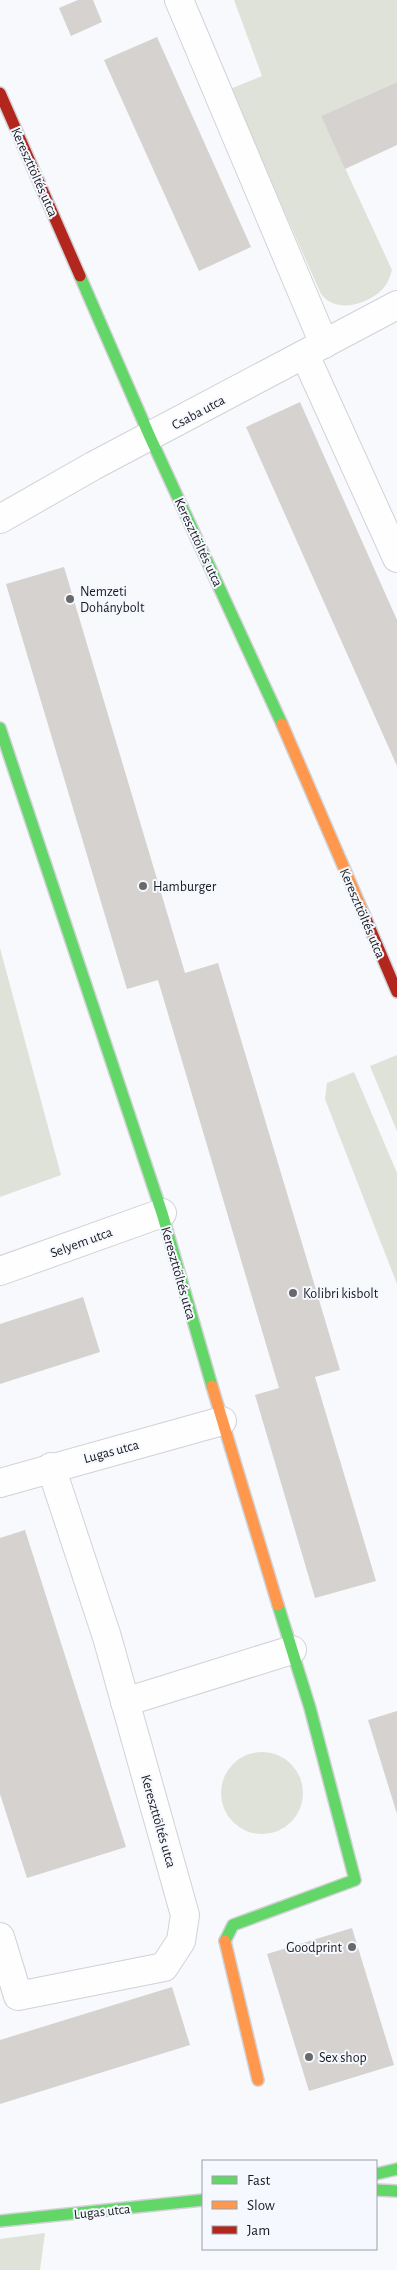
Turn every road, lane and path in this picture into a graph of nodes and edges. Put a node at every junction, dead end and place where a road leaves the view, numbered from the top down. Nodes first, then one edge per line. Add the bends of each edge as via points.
1 (179, 0) edge
2 (0, 93) edge
3 (397, 305) edge
4 (315, 349) junction
5 (150, 437) junction
6 (0, 519) edge
7 (397, 558) edge
8 (0, 728) edge
9 (397, 992) edge
10 (162, 1213) junction
11 (0, 1271) edge
12 (222, 1421) junction
13 (52, 1468) junction
14 (0, 1483) edge
15 (292, 1650) junction
16 (125, 1702) junction
17 (0, 1937) edge
18 (9, 1998) edge
19 (258, 2080) dead end
20 (397, 2169) edge
21 (377, 2174) edge
22 (377, 2190) edge
23 (397, 2191) edge
24 (202, 2200) edge
25 (0, 2221) edge

1 - 4 street
2 - 5 street, Kereszttöltés utca
3 - 4 street, Csaba utca
4 - 5 street, Csaba utca
4 - 7 street
5 - 6 street, Csaba utca
5 - 9 street, Kereszttöltés utca via 303,769
8 - 10 street, Kereszttöltés utca
10 - 11 street, Selyem utca
10 - 12 street, Kereszttöltés utca
12 - 13 street, Lugas utca
12 - 15 street, Kereszttöltés utca
13 - 14 street, Lugas utca
13 - 16 street, Kereszttöltés utca
15 - 16 street
15 - 19 street, Kereszttöltés utca via 355,1880 233,1925 225,1941
16 - 18 street, Kereszttöltés utca via 186,1915 180,1940 164,1967
17 - 18 street
20 - 21 street
22 - 23 street
24 - 25 street, Lugas utca

